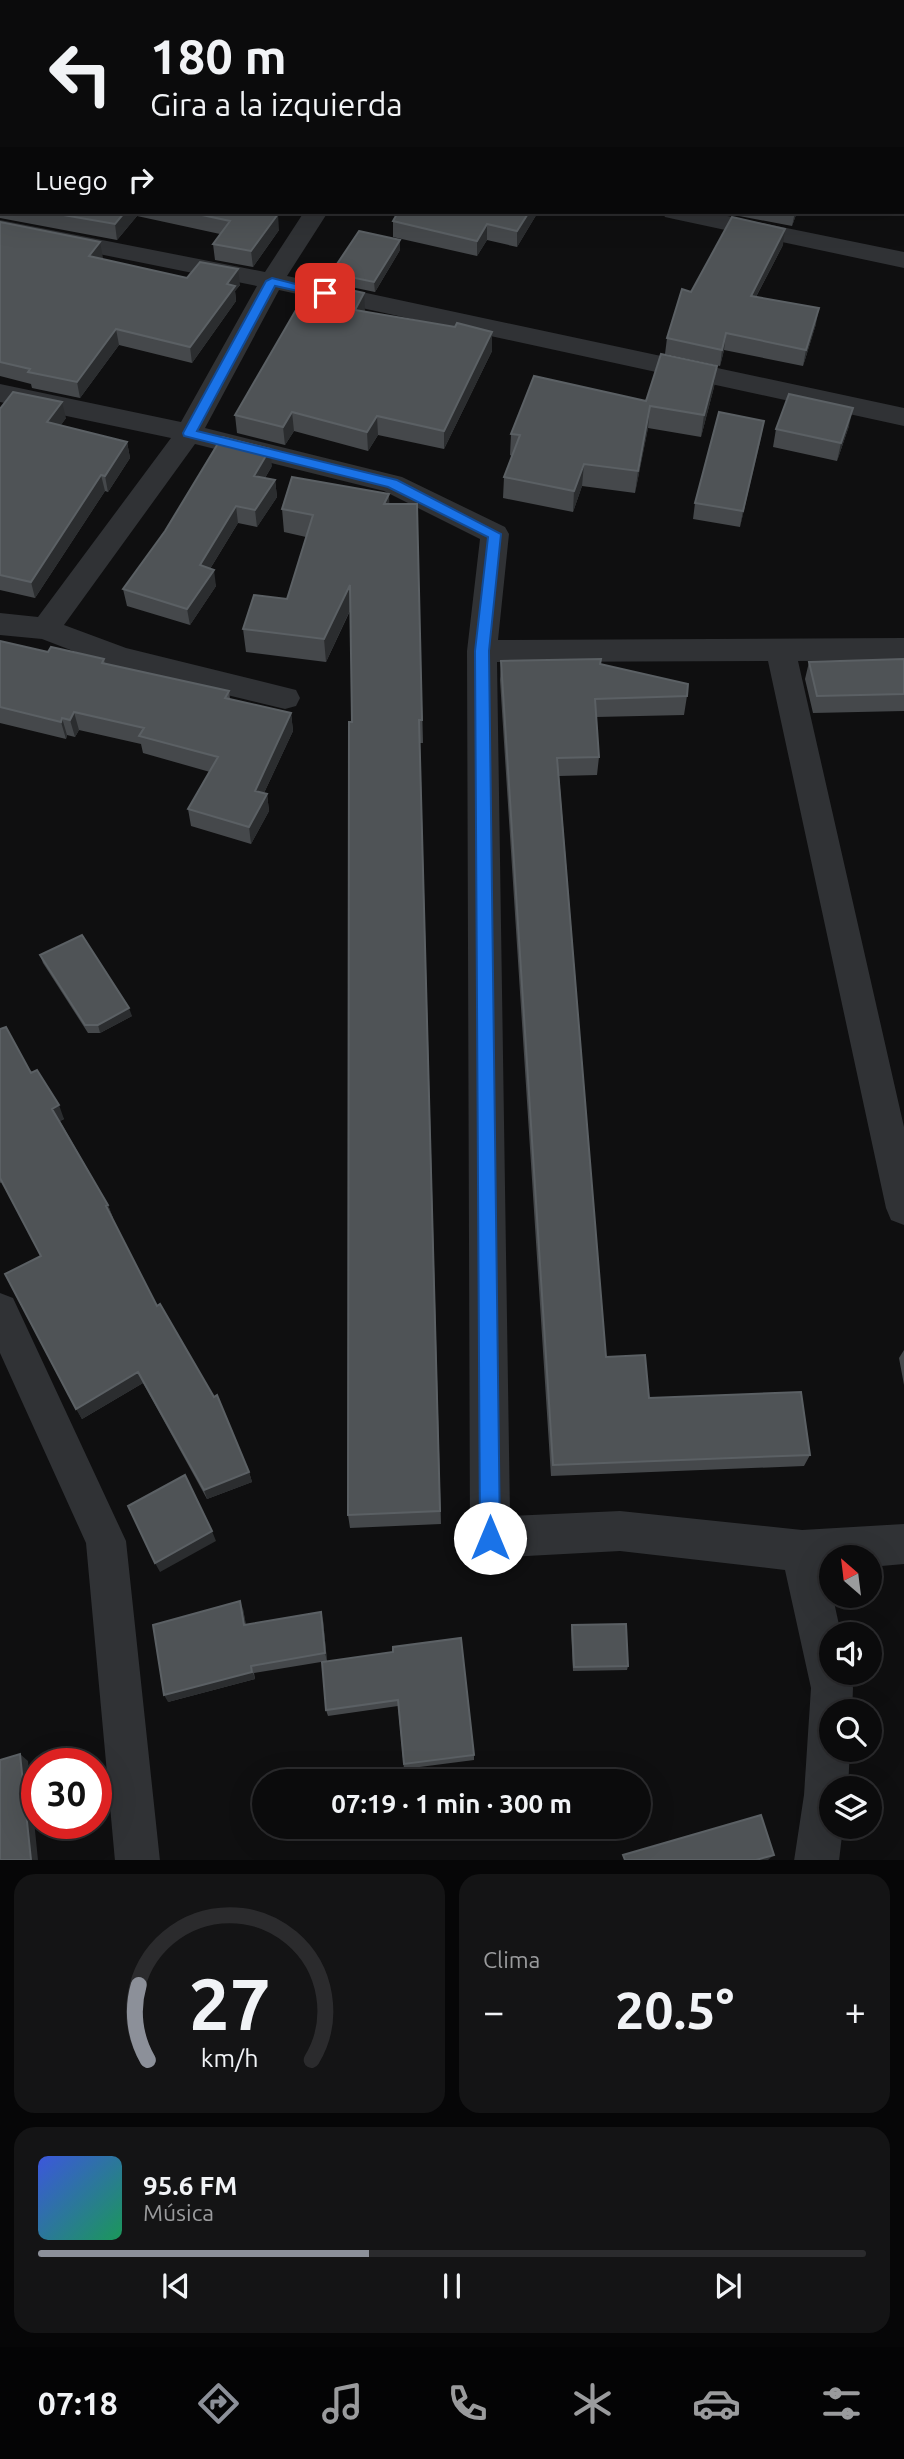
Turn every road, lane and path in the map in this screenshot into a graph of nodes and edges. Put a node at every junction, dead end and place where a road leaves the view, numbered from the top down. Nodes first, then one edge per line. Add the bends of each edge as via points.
1 (315, 214) edge
2 (684, 214) edge
3 (0, 227) edge
4 (904, 260) edge
5 (272, 281) junction
6 (0, 393) edge
7 (904, 417) edge
8 (189, 433) junction
9 (0, 624) edge
10 (45, 629) junction
11 (904, 649) edge
12 (780, 650) junction
13 (482, 651) junction
14 (285, 698) dead end
15 (904, 1208) edge
16 (0, 1311) edge
17 (904, 1544) edge
18 (802, 1551) junction
19 (138, 1860) edge
20 (816, 1860) edge

1 - 5 street
2 - 4 street
3 - 5 street
5 - 7 street
5 - 8 street
6 - 8 street
8 - 10 street
8 - 13 street via 392,484 495,534
9 - 10 street
10 - 14 street via 120,658
11 - 12 street
12 - 13 street
12 - 15 street
13 - 18 street via 490,1538 620,1531
16 - 19 street via 106,1541
17 - 18 street
18 - 20 street via 832,1688 826,1795

